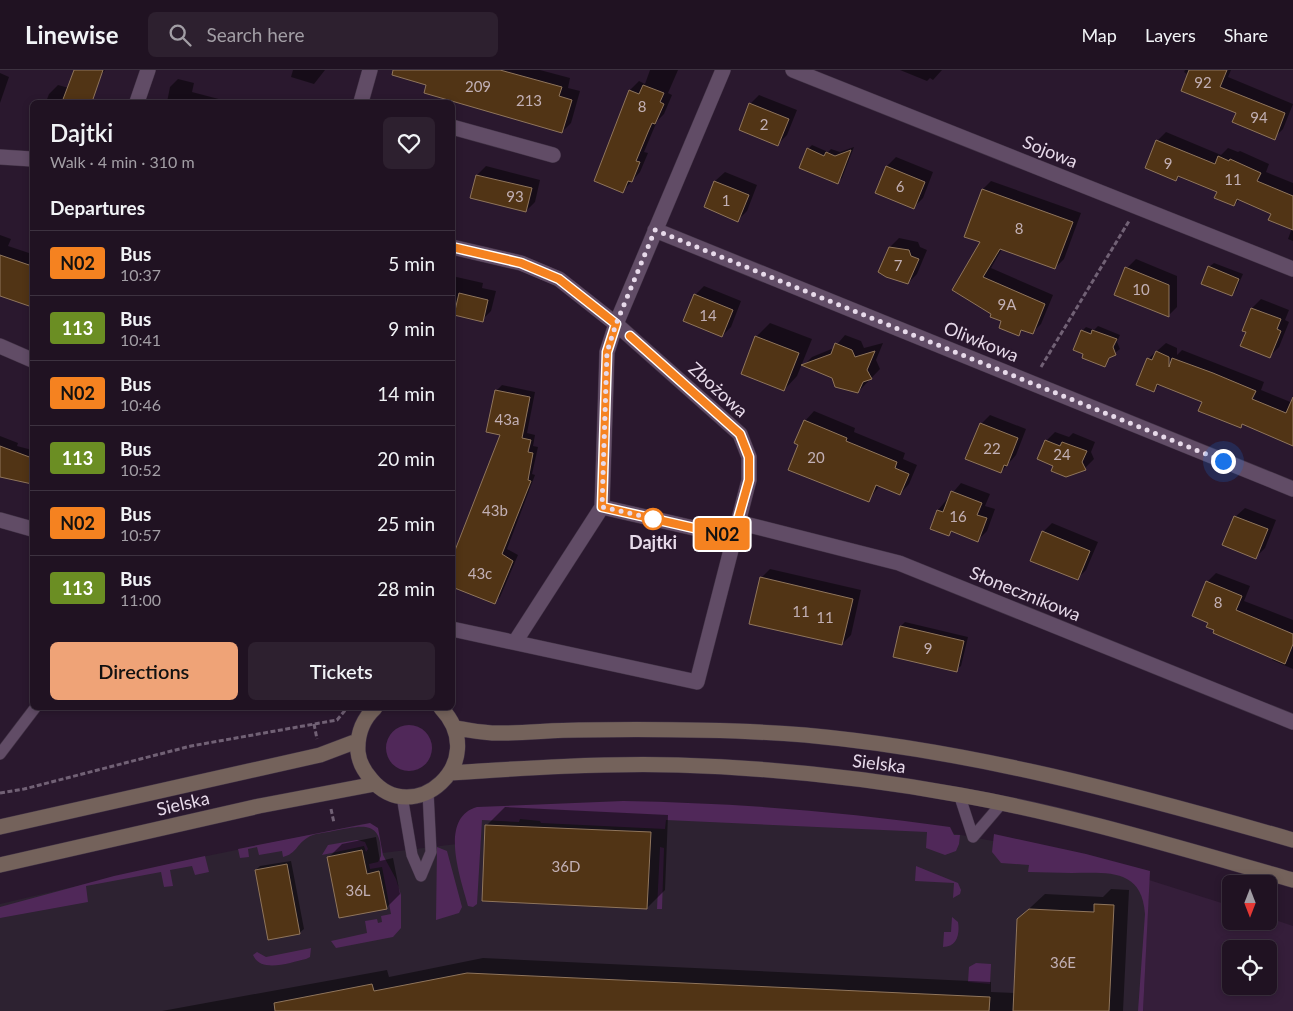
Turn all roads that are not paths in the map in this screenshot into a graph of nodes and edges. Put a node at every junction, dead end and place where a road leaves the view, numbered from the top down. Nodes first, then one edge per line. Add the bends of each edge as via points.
1 (148, 70) edge
2 (370, 70) edge
3 (723, 70) edge
4 (793, 70) edge
5 (138, 100) edge
6 (363, 100) edge
7 (455, 128) edge
8 (553, 155) dead end
9 (0, 157) edge
10 (30, 159) edge
11 (655, 230) junction
12 (455, 248) edge
13 (1293, 269) edge
14 (616, 324) junction
15 (0, 346) edge
16 (30, 359) edge
17 (1293, 489) edge
18 (602, 507) junction
19 (0, 520) edge
20 (30, 528) edge
21 (735, 529) junction
22 (455, 630) edge
23 (515, 642) junction
24 (33, 710) edge
25 (373, 710) edge
26 (443, 710) edge
27 (1293, 722) edge
28 (455, 728) junction
29 (357, 741) junction
30 (0, 754) edge
31 (450, 773) junction
32 (375, 784) junction
33 (428, 792) junction
34 (959, 794) junction
35 (402, 796) junction
36 (1002, 803) junction
37 (0, 827) edge
38 (1293, 840) edge
39 (0, 865) edge
40 (1293, 880) edge

1 - 5 street
2 - 6 street
3 - 11 street
4 - 13 street, Sojowa
7 - 8 street
9 - 10 street
11 - 14 street
11 - 17 street, Oliwkowa
12 - 14 street, Zbożowa via 521,263 559,279
14 - 18 street via 607,352
14 - 21 street, Zbożowa via 740,434 749,457 749,480
15 - 16 street
18 - 21 street, Słonecznikowa
18 - 23 street
19 - 20 street
21 - 23 street, Zbożowa via 697,682
21 - 27 street, Słonecznikowa via 899,563
22 - 23 street
24 - 30 lane
25 - 29 main road via 367,715
26 - 28 main road
28 - 31 main road via 457,759
28 - 38 main road, Sielska via 500,734 683,729 805,735 893,746 1093,784
29 - 32 main road via 358,757 364,772
29 - 37 main road, Sielska via 320,755
31 - 33 main road
31 - 34 main road, Sielska via 678,765 808,775
32 - 35 main road
32 - 39 main road, Sielska via 259,806
33 - 35 main road
33 - 35 lane via 431,852 421,876 412,855
34 - 36 main road, Sielska
34 - 36 lane via 973,837
36 - 40 main road, Sielska via 1088,823

